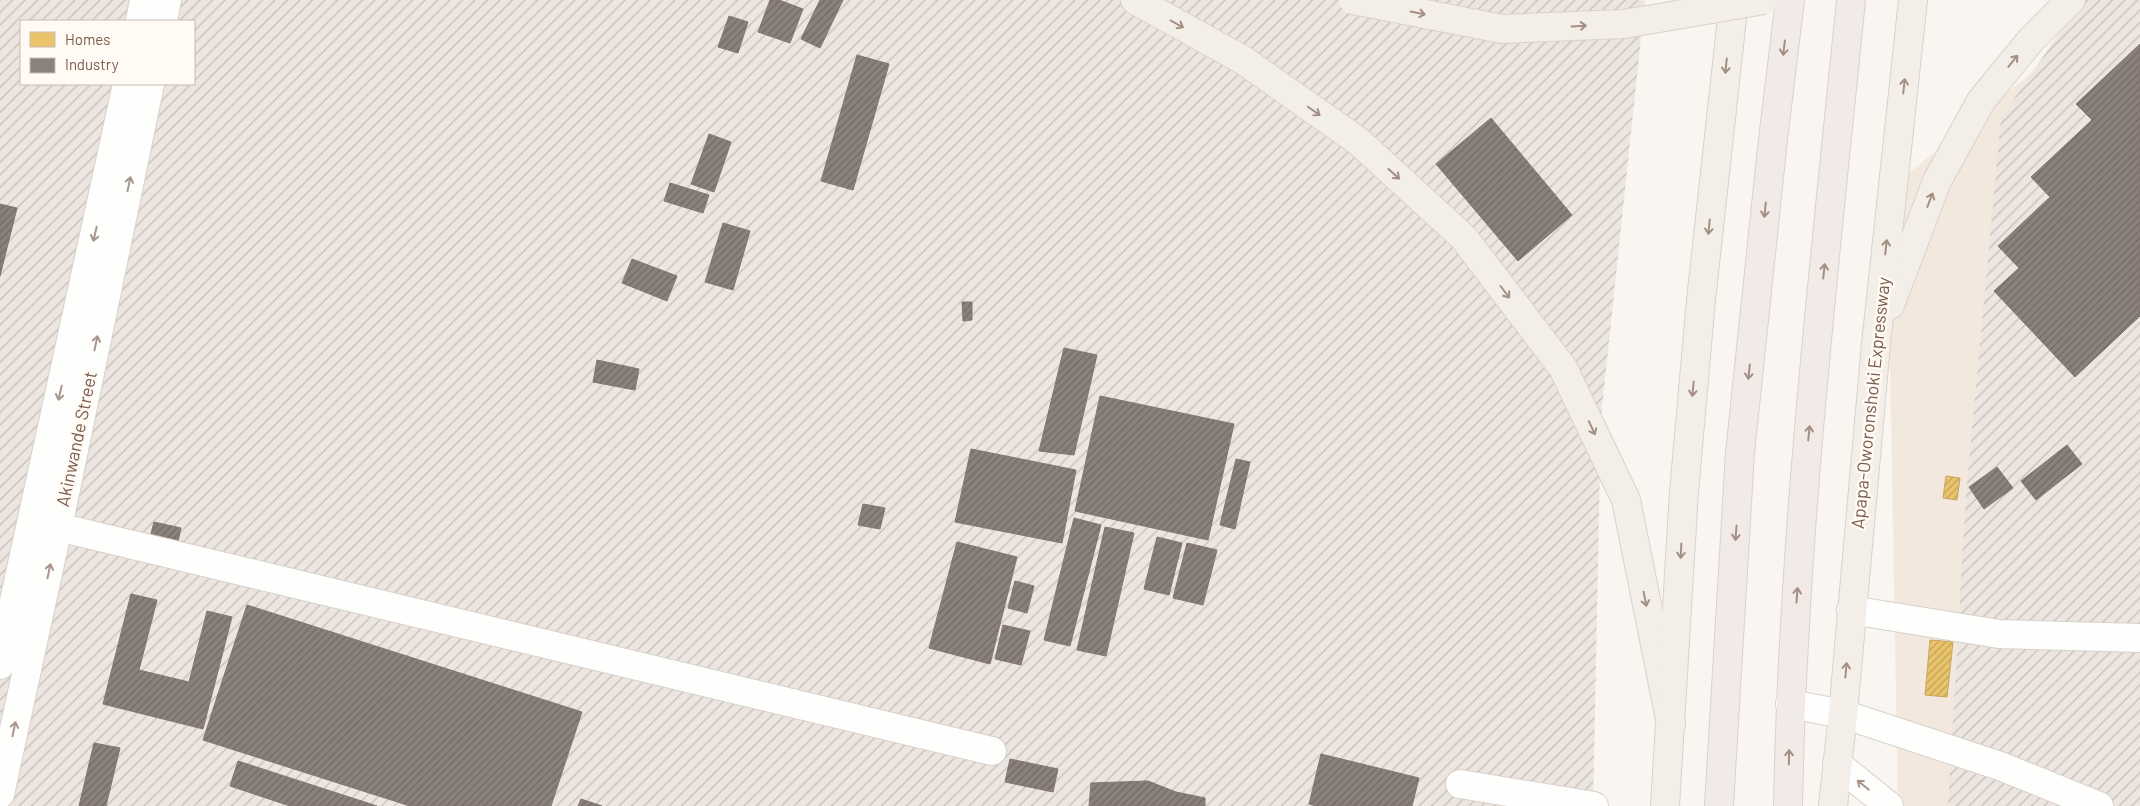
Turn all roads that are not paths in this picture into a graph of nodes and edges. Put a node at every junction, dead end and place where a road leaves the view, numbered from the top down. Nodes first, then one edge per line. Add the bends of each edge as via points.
1 (144, 0) edge
2 (167, 0) edge
3 (1135, 0) edge
4 (1353, 0) edge
5 (1734, 0) edge
6 (1764, 0) edge
7 (1790, 0) edge
8 (1851, 0) edge
9 (1913, 0) edge
10 (2071, 0) edge
11 (140, 20) edge
12 (163, 20) edge
13 (127, 85) edge
14 (150, 85) edge
15 (1876, 344) junction
16 (58, 527) junction
17 (1851, 610) junction
18 (2140, 638) edge
19 (0, 665) edge
20 (1790, 704) junction
21 (1843, 714) junction
22 (1671, 724) junction
23 (992, 751) dead end
24 (1837, 764) junction
25 (1460, 784) dead end
26 (0, 794) edge
27 (1594, 806) edge
28 (1666, 806) edge
29 (1719, 806) edge
30 (1788, 806) edge
31 (1833, 806) edge
32 (1889, 806) edge
33 (2099, 806) edge

1 - 11 street
2 - 12 street
3 -> 22 main road via 1243,60 1358,141 1464,238 1563,368 1626,500
4 -> 6 main road, bridge via 1502,29 1624,24
5 -> 22 main road via 1684,492
7 -> 29 highway via 1740,454
20 -> 8 highway via 1806,459
15 -> 9 main road, Apapa-Oworonshoki Expressway
15 -> 10 main road via 1937,181 1981,101 2030,41
13 -> 19 street, Akinwande Street
16 -> 14 street, Akinwande Street
15 - 17 main road, Apapa-Oworonshoki Expressway
16 - 23 street
26 -> 16 street, Akinwande Street
17 - 18 street via 1999,634
21 -> 17 main road, Apapa-Oworonshoki Expressway
20 - 21 street
30 -> 20 highway
21 - 24 main road, Apapa-Oworonshoki Expressway
21 - 33 street via 2000,766
22 - 28 main road
24 - 31 main road, Apapa-Oworonshoki Expressway
32 -> 24 street
25 - 27 street

